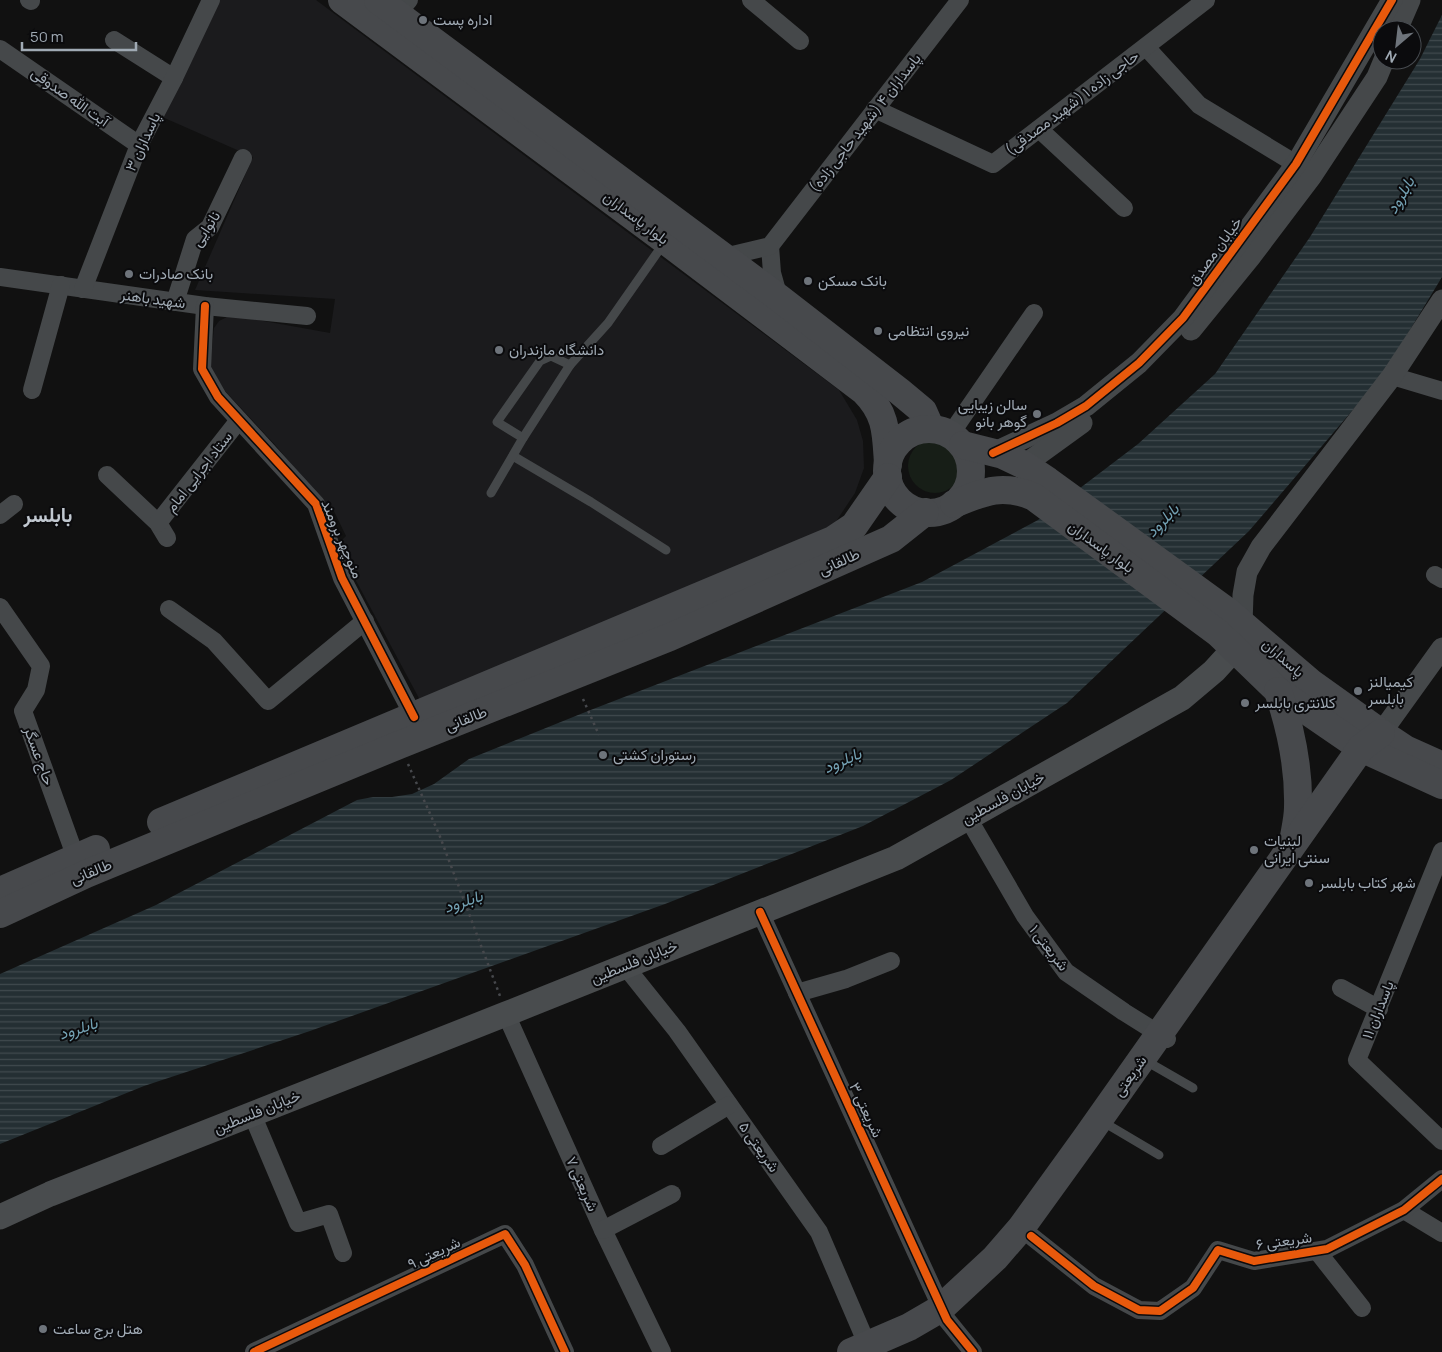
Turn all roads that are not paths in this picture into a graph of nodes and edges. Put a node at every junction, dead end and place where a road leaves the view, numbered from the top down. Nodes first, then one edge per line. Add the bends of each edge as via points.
1 (211, 0) edge
2 (342, 0) edge
3 (751, 0) edge
4 (960, 0) edge
5 (1206, 0) edge
6 (1392, 0) edge
7 (1410, 0) edge
8 (395, 5) edge
9 (1401, 20) edge
10 (114, 40) dead end
11 (800, 40) dead end
12 (1146, 47) junction
13 (0, 49) edge
14 (1380, 70) edge
15 (174, 78) junction
16 (875, 109) junction
17 (1038, 129) junction
18 (139, 145) junction
19 (243, 158) dead end
20 (1304, 170) junction
21 (1124, 208) dead end
22 (666, 241) junction
23 (770, 246) junction
24 (724, 257) junction
25 (0, 277) edge
26 (61, 285) junction
27 (83, 289) junction
28 (779, 298) junction
29 (1442, 300) edge
30 (175, 302) junction
31 (205, 306) junction
32 (1034, 313) dead end
33 (306, 316) dead end
34 (570, 365) junction
35 (1392, 376) junction
36 (32, 390) dead end
37 (1442, 390) edge
38 (239, 420) junction
39 (948, 436) junction
40 (523, 438) junction
41 (993, 453) junction
42 (513, 456) junction
43 (1024, 465) junction
44 (888, 470) junction
45 (107, 474) dead end
46 (1041, 489) junction
47 (491, 493) dead end
48 (14, 504) dead end
49 (954, 504) junction
50 (924, 512) junction
51 (864, 513) junction
52 (0, 515) edge
53 (891, 539) junction
54 (666, 550) dead end
55 (0, 607) edge
56 (168, 609) dead end
57 (365, 621) junction
58 (1230, 629) junction
59 (1442, 648) edge
60 (1278, 691) junction
61 (414, 718) junction
62 (1372, 746) junction
63 (1442, 766) edge
64 (1442, 785) edge
65 (968, 818) junction
66 (1292, 847) junction
67 (76, 858) junction
68 (1440, 859) edge
69 (0, 891) edge
70 (760, 912) junction
71 (0, 914) edge
72 (891, 961) dead end
73 (625, 966) junction
74 (1341, 988) dead end
75 (797, 993) junction
76 (1379, 1009) junction
77 (506, 1014) junction
78 (1165, 1038) junction
79 (1153, 1064) junction
80 (1193, 1088) dead end
81 (729, 1105) junction
82 (252, 1114) junction
83 (1110, 1126) junction
84 (1442, 1141) edge
85 (661, 1146) dead end
86 (1159, 1155) dead end
87 (1442, 1179) edge
88 (672, 1194) dead end
89 (1404, 1210) junction
90 (0, 1217) edge
91 (603, 1230) junction
92 (1442, 1233) edge
93 (1032, 1236) junction
94 (1317, 1251) junction
95 (343, 1253) dead end
96 (1362, 1308) dead end
97 (945, 1314) junction
98 (868, 1349) edge
99 (254, 1352) edge
100 (565, 1352) edge
101 (662, 1352) edge
102 (973, 1352) edge

1 - 15 street, پاسداران ۳
2 - 22 main road, بلوار پاسداران
3 - 11 street
4 - 16 street, پاسداران ۴ (شهید حاجی زاده)
5 - 12 street, حاجی زاده ۱ (شهید مصدقی)
6 - 20 street, خیابان مصدق
7 - 9 street
8 - 24 main road, بلوار پاسداران
10 - 15 street
12 - 17 street, حاجی زاده ۱ (شهید مصدقی)
12 - 20 street via 1199,105
13 - 18 street, آیت الله صدوقی
14 - 20 street, خیابان مصدق
15 - 18 street, پاسداران ۳
16 - 17 street, حاجی زاده ۱ (شهید مصدقی) via 993,164
16 - 23 street, پاسداران ۴ (شهید حاجی زاده)
17 - 21 street
18 - 27 street, پاسداران ۳
19 - 30 street, نانوایی via 210,227 195,240
20 - 41 street, خیابان مصدق via 1183,318 1139,363 1086,406
20 - 43 street, خیابان مصدق via 1252,255 1194,326 1146,375
22 - 34 lane via 608,323
22 - 44 main road, بلوار پاسداران via 871,398 884,422
23 - 24 street
23 - 28 street via 772,273
24 - 28 main road, بلوار پاسداران
25 - 26 street, شهید باهنر
26 - 27 street, شهید باهنر
26 - 36 street
27 - 30 street, شهید باهنر
28 - 39 main road, بلوار پاسداران via 916,404
29 - 35 street
30 - 31 street, شهید باهنر
31 - 33 street, شهید باهنر
31 - 38 street, منوچهر برومند via 202,369 218,397
32 - 39 street
34 - 40 lane
34 - 40 lane via 551,356 540,361 497,422
35 - 37 street
35 - 58 street via 1260,547 1247,572 1243,595
38 - 45 street, ستاد اجرایی امام via 162,531
38 - 57 street, منوچهر برومند via 316,504 342,578
39 - 41 main road, بلوار پاسداران
39 - 44 main road via 917,431 901,440 893,451
39 - 49 main road via 970,462 966,491
40 - 42 lane
41 - 43 main road, بلوار پاسداران
42 - 47 lane
42 - 54 lane
43 - 46 main road, بلوار پاسداران
44 - 50 main road via 893,490 901,501
44 - 51 main road, طالقانی
46 - 49 main road, بلوار پاسداران via 1022,492 996,490
46 - 58 main road, بلوار پاسداران
48 - 52 street
49 - 50 main road via 938,511
50 - 53 main road, طالقانی
51 - 53 main road via 886,521 892,531
51 - 61 main road, طالقانی via 854,526 834,540
53 - 71 main road, طالقانی via 670,637 86,874
55 - 67 street, حاج عسگر via 41,666 36,690 23,711
56 - 57 street via 214,640 268,701
57 - 61 street, منوچهر برومند
58 - 60 main road, پاسداران
58 - 62 main road, پاسداران via 1311,683
58 - 65 main road, خیابان فلسطین via 1214,671 1182,698
59 - 62 street
60 - 62 main road, پاسداران
60 - 66 main road via 1295,752 1298,807
61 - 67 main road, طالقانی
62 - 63 main road, پاسداران via 1405,749
62 - 64 main road, پاسداران
62 - 66 main road, شریعتی
62 - 78 main road, شریعتی
65 - 70 main road, خیابان فلسطین via 896,858
65 - 78 street, شریعتی ۱ via 1025,916 1066,972
66 - 78 main road, شریعتی
67 - 69 main road, طالقانی
68 - 76 street, پاسداران ۱۱
70 - 73 main road, خیابان فلسطین
70 - 75 street, شریعتی ۳
72 - 75 street via 846,979
73 - 77 main road, خیابان فلسطین
73 - 81 street, شریعتی ۵ via 677,1031
74 - 76 street
75 - 97 street, شریعتی ۳
76 - 84 street, پاسداران ۱۱ via 1357,1060
77 - 82 main road, خیابان فلسطین
77 - 91 street, شریعتی ۷
78 - 79 main road, شریعتی
78 - 97 main road, شریعتی via 1021,1228
79 - 80 lane
79 - 83 main road, شریعتی
81 - 85 street
81 - 98 street, شریعتی ۵ via 819,1232
82 - 90 main road, خیابان فلسطین
82 - 95 street via 298,1223 329,1214
83 - 86 lane
83 - 93 main road, شریعتی
87 - 89 street
88 - 91 street
89 - 92 street
89 - 94 street, شریعتی ۶
91 - 101 street, شریعتی ۷
93 - 94 street, شریعتی ۶ via 1094,1286 1139,1310 1160,1311 1193,1288 1218,1250 1254,1261
93 - 97 main road, شریعتی via 1006,1267
94 - 96 street
97 - 98 main road, شریعتی via 914,1339
97 - 102 street, شریعتی ۳
99 - 100 street, شریعتی ۹ via 505,1234 525,1265

